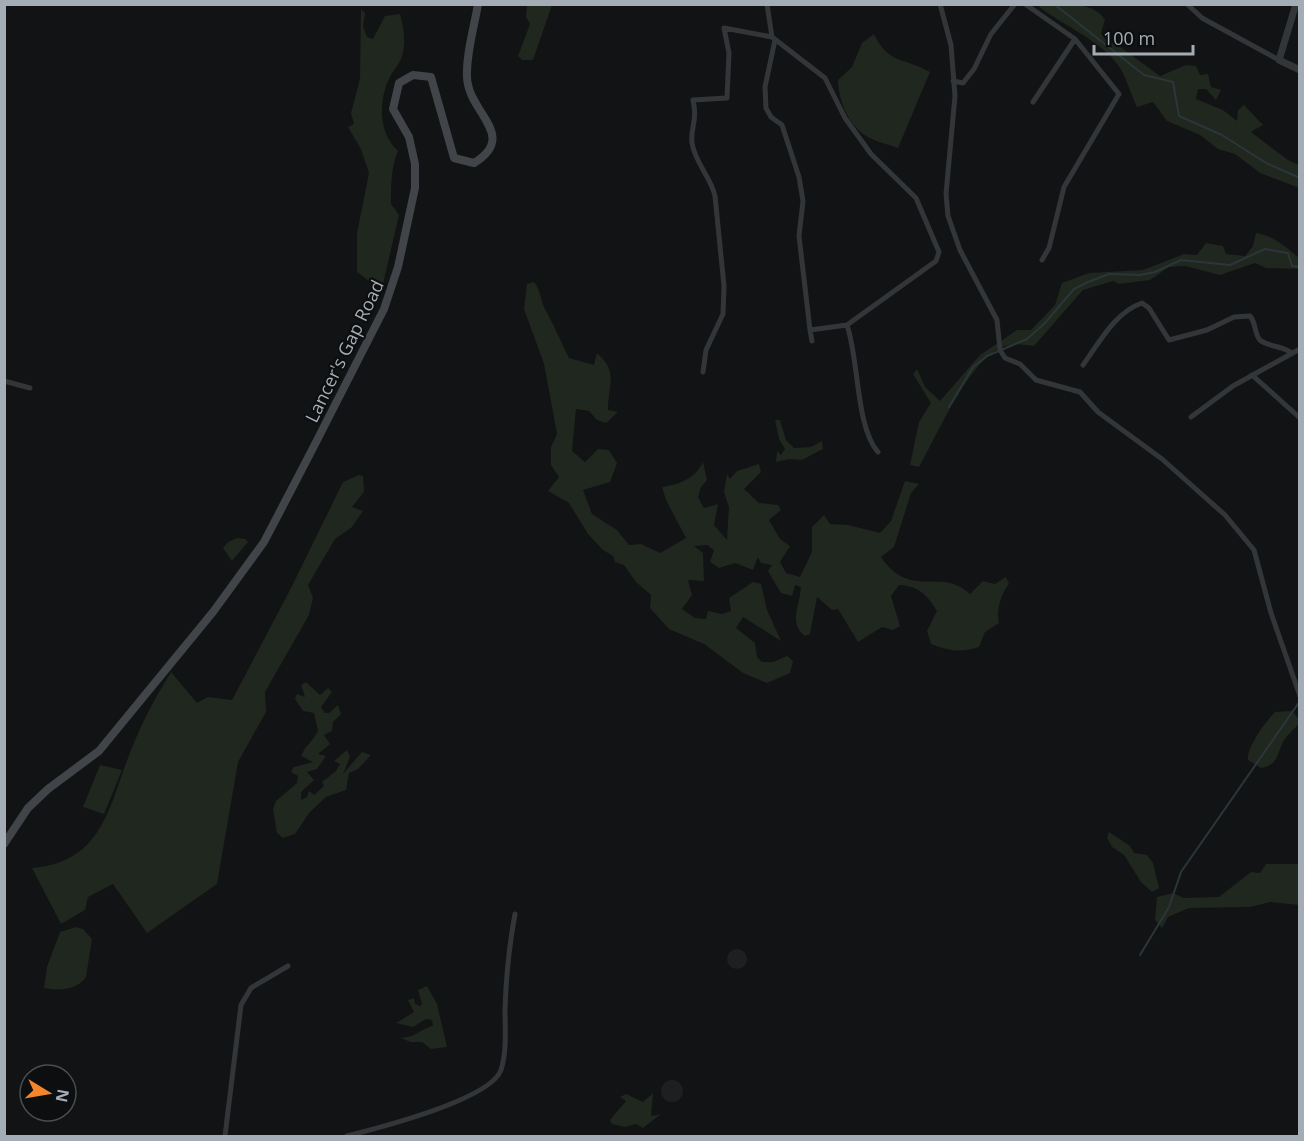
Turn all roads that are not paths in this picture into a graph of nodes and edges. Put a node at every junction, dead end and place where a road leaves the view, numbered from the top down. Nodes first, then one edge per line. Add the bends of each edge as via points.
1 (478, 4) edge
2 (767, 4) edge
3 (940, 4) edge
4 (1015, 4) edge
5 (1025, 4) edge
6 (1187, 4) edge
7 (1296, 4) edge
8 (774, 39) junction
9 (1075, 39) junction
10 (1280, 60) junction
11 (1299, 70) edge
12 (953, 81) junction
13 (1033, 102) dead end
14 (1042, 260) dead end
15 (847, 324) junction
16 (810, 330) junction
17 (812, 341) dead end
18 (1299, 349) edge
19 (1290, 352) junction
20 (1083, 364) dead end
21 (703, 372) dead end
22 (1252, 375) junction
23 (4, 381) edge
24 (30, 388) dead end
25 (1191, 417) dead end
26 (1299, 418) edge
27 (878, 452) dead end
28 (1299, 696) edge
29 (4, 844) edge
30 (515, 914) dead end
31 (288, 966) dead end
32 (225, 1137) edge
33 (347, 1137) edge

1 - 29 main road, Lancer's Gap Road via 466,76 475,105 493,129 489,153 474,163 454,158 431,76 413,75 399,83 393,109 409,137 415,188 398,267 384,309 312,450 264,542 213,612 99,751 28,808
2 - 8 street
3 - 12 street via 951,45
4 - 12 street via 991,33 963,83
5 - 9 street
6 - 10 street via 1203,18
7 - 10 street
8 - 15 street via 825,78 845,117 871,154 916,198 939,252 936,261
8 - 16 street via 765,87 766,108 782,125 799,177 803,201 799,236
8 - 21 street via 724,28 729,53 727,98 693,100 697,116 692,141 716,196 724,286 722,321 706,350
9 - 13 street
9 - 14 street via 1119,94 1064,187 1049,248
10 - 11 street
12 - 28 street via 948,216 960,250 997,320 1000,350 1036,380 1080,392 1098,412 1162,459 1212,503 1252,546
15 - 16 street
15 - 27 street via 859,376 865,431
16 - 17 street
18 - 19 street
19 - 20 street via 1283,346 1262,342 1255,322 1243,314 1207,330 1169,340 1142,303 1118,318
19 - 22 street
22 - 25 street
22 - 26 street
23 - 24 street
30 - 33 street via 509,945 500,1072 481,1091
31 - 32 street via 251,988 241,1005

